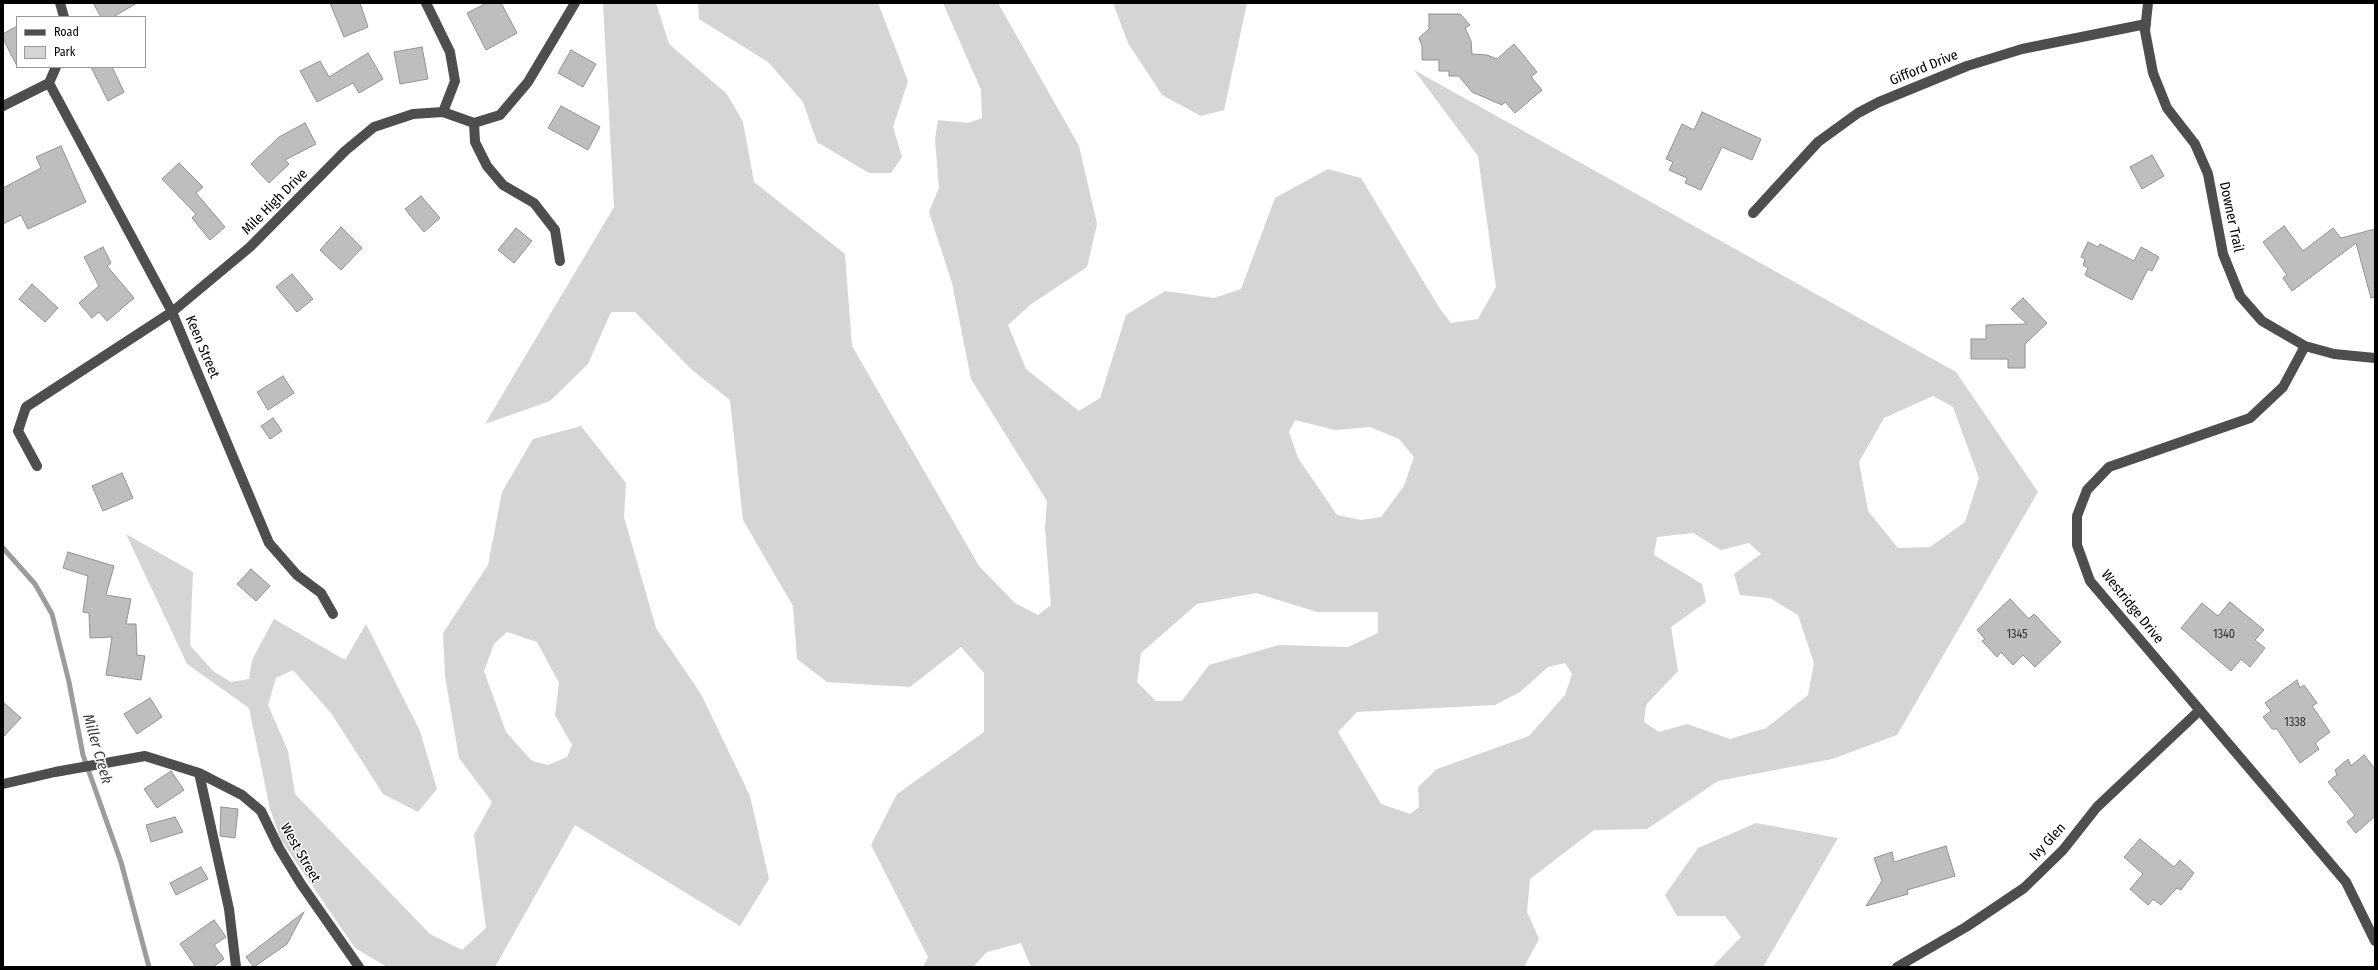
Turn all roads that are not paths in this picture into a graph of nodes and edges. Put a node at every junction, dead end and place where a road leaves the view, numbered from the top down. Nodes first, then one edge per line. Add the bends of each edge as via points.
1 (60, 3) edge
2 (426, 3) edge
3 (575, 3) edge
4 (2148, 3) edge
5 (64, 16) edge
6 (2146, 24) junction
7 (56, 68) edge
8 (49, 83) junction
9 (3, 106) edge
10 (443, 112) junction
11 (474, 123) junction
12 (1753, 213) dead end
13 (560, 261) dead end
14 (172, 312) junction
15 (2305, 346) junction
16 (2375, 358) edge
17 (36, 466) dead end
18 (333, 614) dead end
19 (2200, 710) junction
20 (199, 773) junction
21 (3, 784) edge
22 (2375, 941) edge
23 (236, 967) edge
24 (359, 967) edge
25 (1897, 967) edge

1 - 5 street
2 - 10 street via 450,52 455,81
3 - 11 street via 528,82 500,115
4 - 6 street, Downer Trail
6 - 12 street, Gifford Drive via 2022,49 1967,66 1879,102 1858,113 1818,142
6 - 15 street, Downer Trail via 2153,73 2167,108 2195,144 2208,174 2223,254 2240,296 2262,321
7 - 8 street
8 - 9 street
8 - 14 street, Keen Street
10 - 11 street, Mile High Drive
10 - 14 street, Mile High Drive via 413,114 374,127 345,151 250,248
11 - 13 street via 475,142 487,166 503,185 534,203 555,230
14 - 17 street, Mile High Drive via 26,407 18,431
14 - 18 street, Keen Street via 270,543 297,575 321,593
15 - 16 street, Downer Trail via 2334,354
15 - 19 street, Westridge Drive via 2283,388 2250,418 2110,467 2087,490 2077,516 2077,545 2090,581
19 - 22 street, Westridge Drive via 2346,882
19 - 25 street, Ivy Glen via 2097,807 2063,850 2024,888 1966,927
20 - 21 street, West Street via 146,756
20 - 23 street via 229,909
20 - 24 street, West Street via 242,795 261,811 278,848

